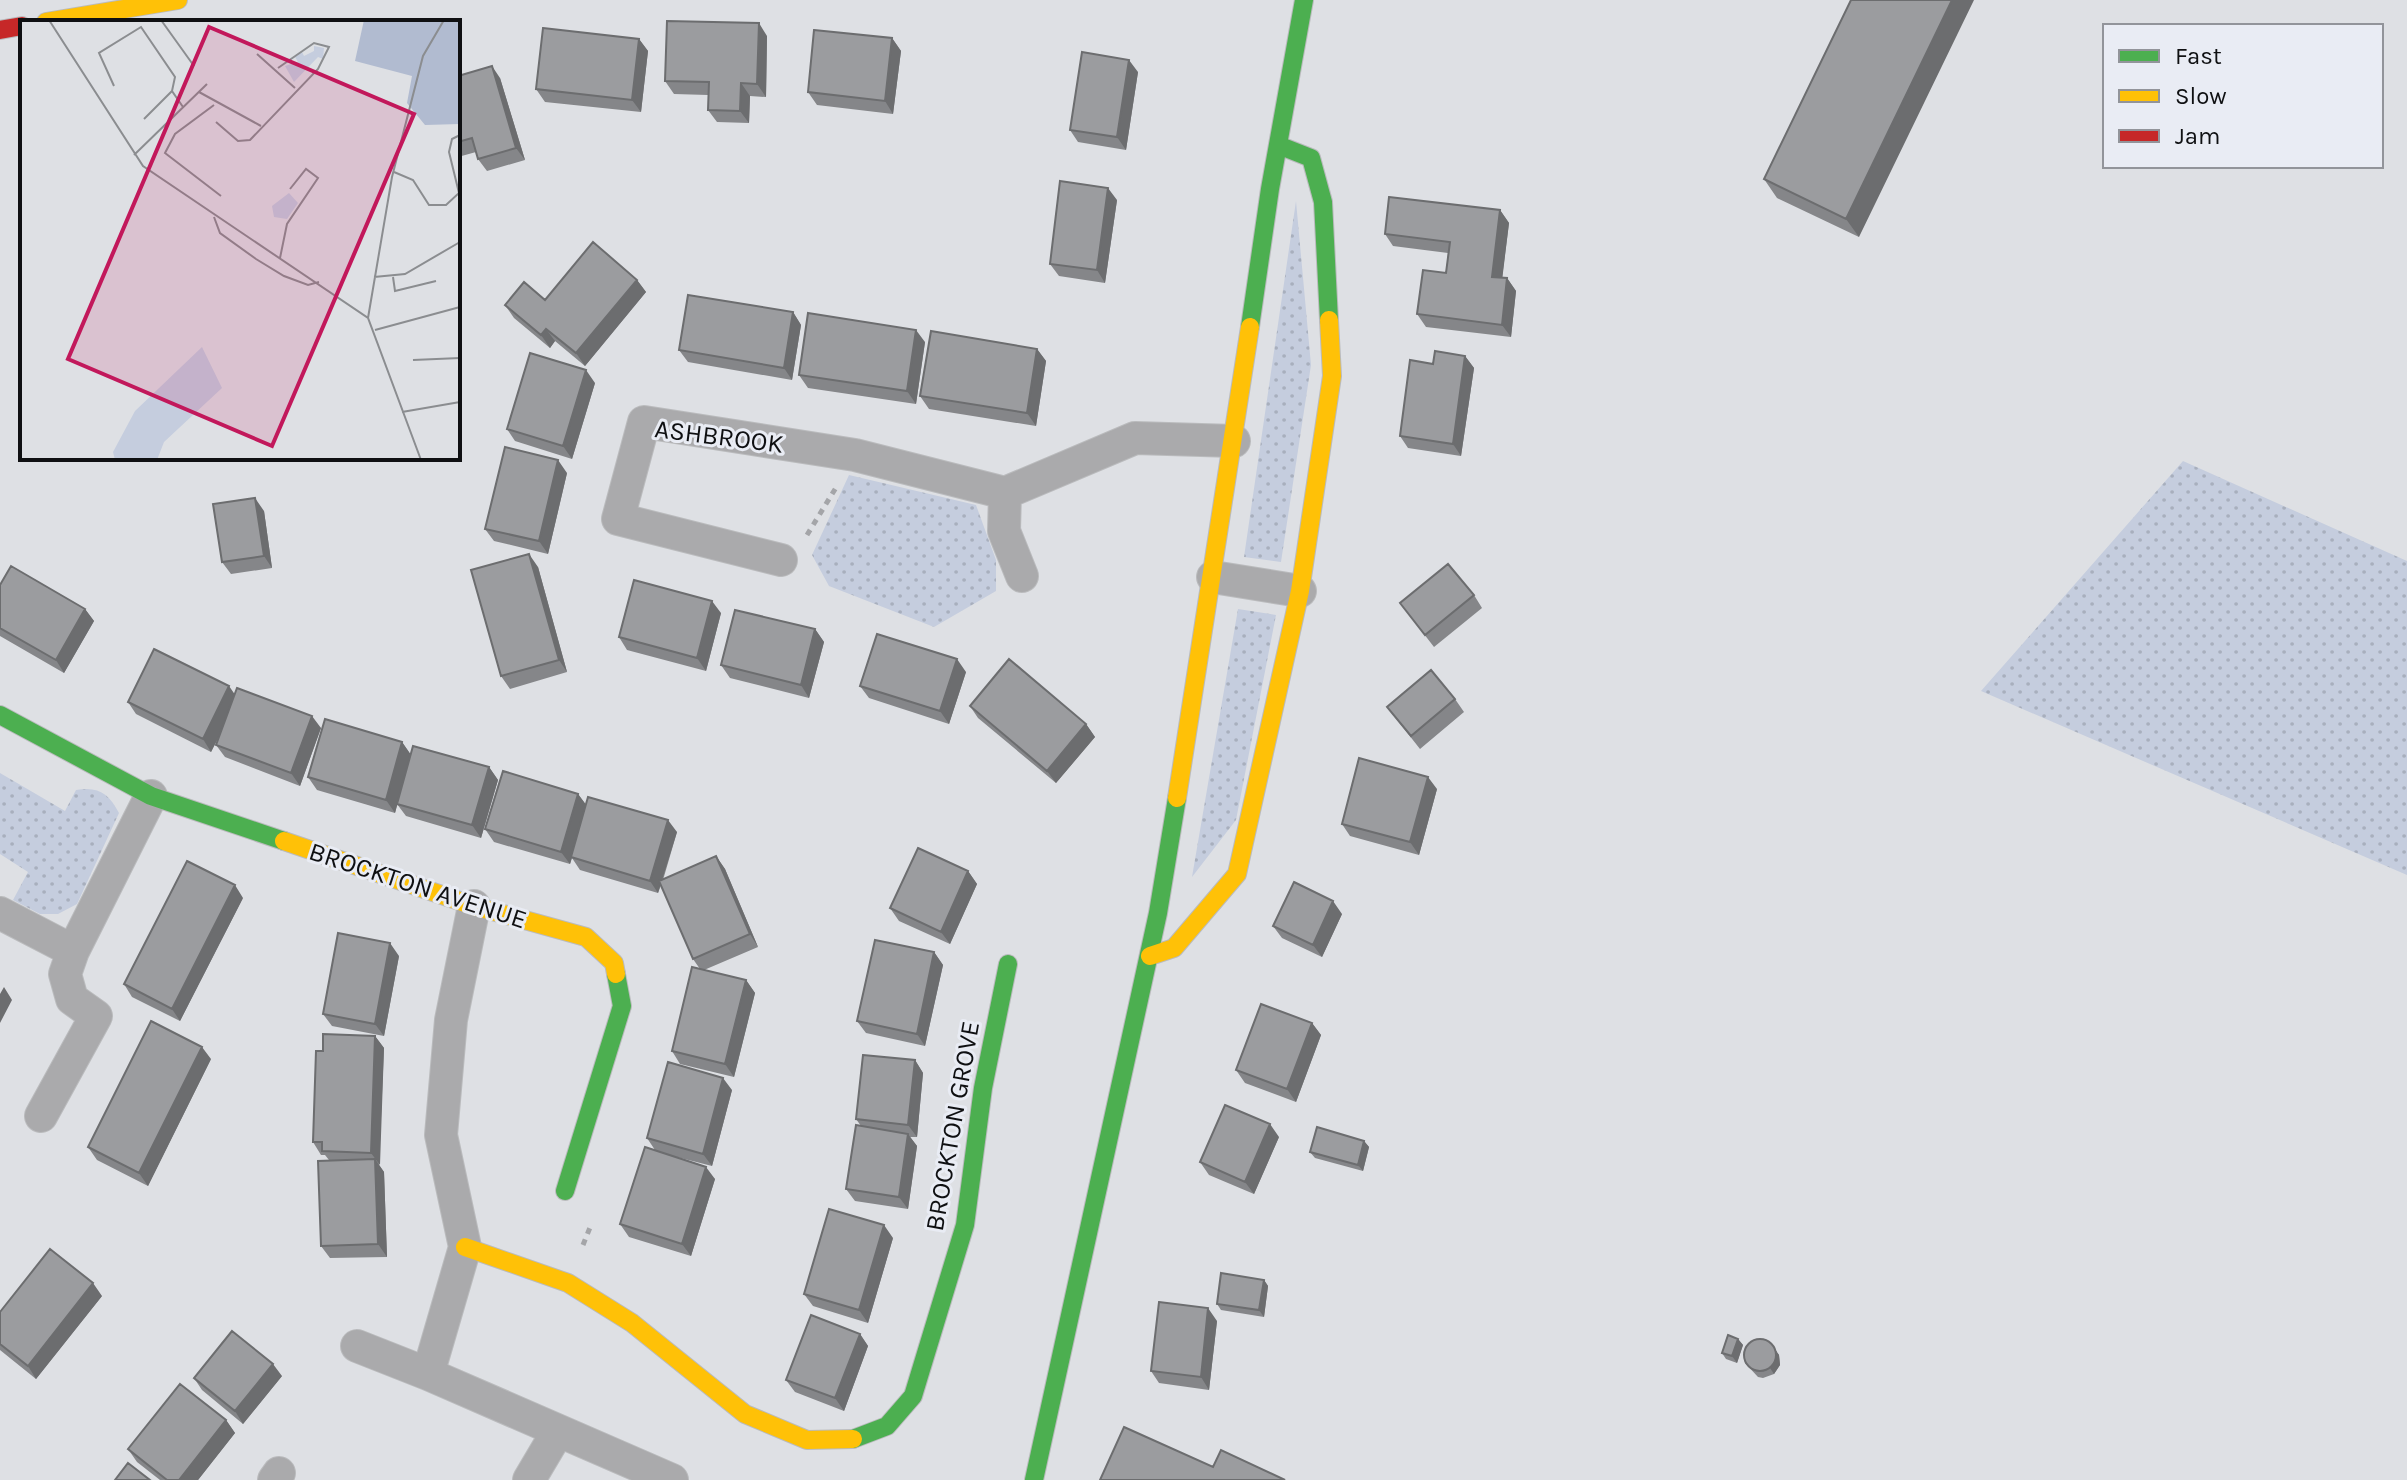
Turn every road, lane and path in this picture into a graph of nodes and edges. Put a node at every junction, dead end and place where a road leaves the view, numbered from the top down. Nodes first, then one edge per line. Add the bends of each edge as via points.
1 (178, 0) edge
2 (1304, 0) edge
3 (58, 20) edge
4 (20, 26) edge
5 (0, 30) edge
6 (1278, 145) junction
7 (1234, 441) junction
8 (855, 455) junction
9 (1005, 493) junction
10 (781, 560) joint
11 (1022, 576) dead end
12 (1213, 577) junction
13 (1300, 591) junction
14 (0, 715) edge
15 (151, 796) junction
16 (474, 906) junction
17 (0, 913) edge
18 (73, 951) junction
19 (1150, 956) junction
20 (1008, 964) dead end
21 (41, 1116) dead end
22 (565, 1191) dead end
23 (465, 1247) junction
24 (357, 1346) dead end
25 (428, 1374) junction
26 (558, 1431) junction
27 (529, 1480) edge
28 (672, 1480) edge
29 (1034, 1480) edge

1 - 3 street
2 - 6 street
4 - 5 street
6 - 7 street
6 - 13 street via 1311,158 1323,202 1332,376
7 - 9 street via 1135,438
7 - 12 street
8 - 9 street, ASHBROOK
8 - 10 path via 799,549
8 - 10 street, ASHBROOK via 644,422 618,519
9 - 11 street via 1004,531
12 - 13 street
12 - 19 street
13 - 19 street via 1237,874 1174,948
14 - 15 street, BROCKTON AVENUE
15 - 16 street, BROCKTON AVENUE
15 - 18 street
16 - 22 street, BROCKTON AVENUE via 586,937 614,963 622,1006
16 - 23 street via 451,1020 441,1135
17 - 18 street
18 - 21 street via 65,974 72,999 96,1016
19 - 29 street
20 - 23 street, BROCKTON GROVE via 983,1088 965,1225 913,1396 887,1426 852,1439 807,1440 782,1430 745,1414 632,1323 568,1283
23 - 25 street
24 - 25 street
25 - 26 street
26 - 27 street
26 - 28 street

